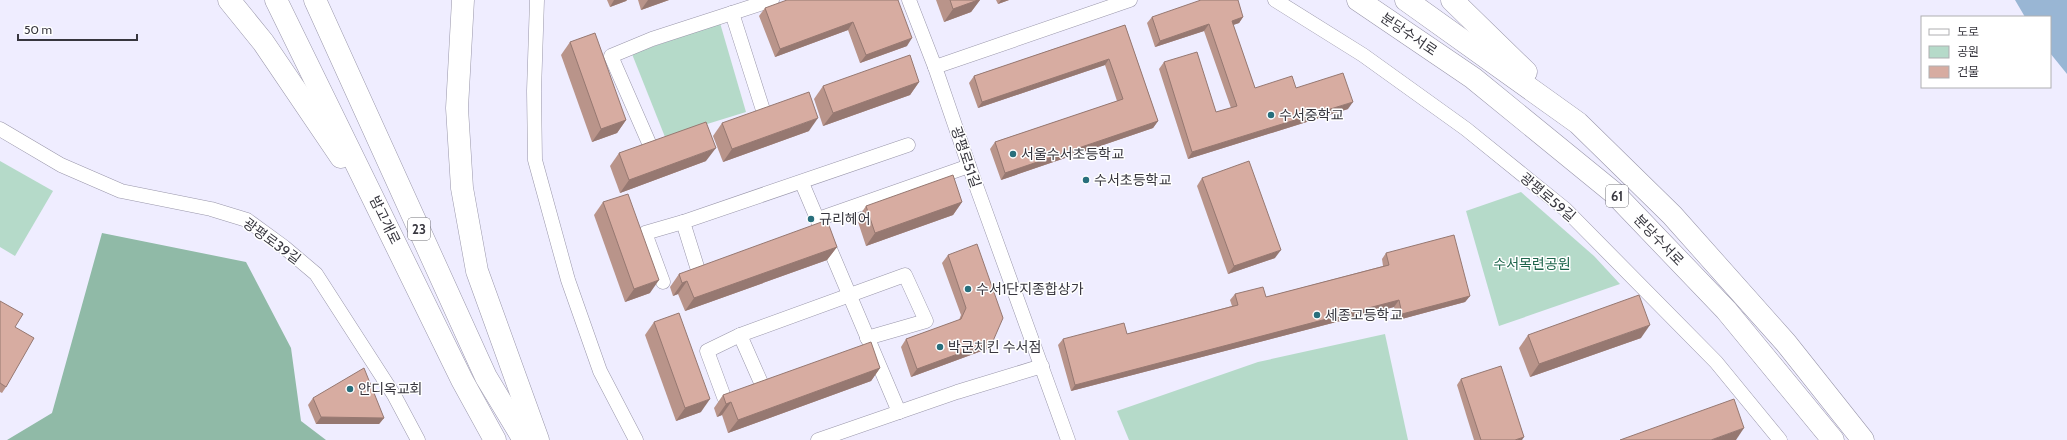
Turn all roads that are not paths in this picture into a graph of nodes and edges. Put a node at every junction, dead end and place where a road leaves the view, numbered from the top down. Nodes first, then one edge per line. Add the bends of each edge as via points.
1 (229, 0) edge
2 (276, 0) edge
3 (463, 0) edge
4 (537, 0) edge
5 (772, 0) edge
6 (908, 0) edge
7 (1130, 0) edge
8 (1275, 0) edge
9 (1358, 0) edge
10 (1406, 0) edge
11 (1452, 0) edge
12 (318, 7) edge
13 (732, 13) junction
14 (935, 67) junction
15 (763, 110) edge
16 (1578, 123) junction
17 (0, 129) edge
18 (649, 143) edge
19 (908, 145) dead end
20 (968, 166) junction
21 (802, 183) junction
22 (818, 219) junction
23 (683, 222) junction
24 (387, 226) junction
25 (698, 270) edge
26 (663, 282) dead end
27 (850, 295) junction
28 (740, 335) junction
29 (867, 338) junction
30 (1042, 366) junction
31 (762, 385) edge
32 (724, 397) edge
33 (899, 412) junction
34 (418, 440) edge
35 (495, 440) edge
36 (524, 440) edge
37 (538, 440) edge
38 (636, 440) edge
39 (818, 440) edge
40 (1068, 440) edge
41 (1780, 440) edge
42 (1833, 440) edge
43 (1863, 440) edge

1 - 24 main road, 23 via 263,42
2 - 24 main road, 밤고개로
3 - 37 main road via 457,108 462,188 477,271
4 - 38 street via 535,160 568,280 600,371
5 - 13 street
6 - 14 street, 광평로51길
7 - 14 street
8 - 41 street, 광평로59길 via 1382,69 1466,129 1565,209 1716,362
9 - 42 main road, 분당수서로 / 61 via 1473,78 1614,193 1726,310
10 - 16 main road, 분당수서로 / 61
11 - 16 main road
12 - 36 main road, 밤고개로 / 23 via 486,377
13 - 15 street
13 - 18 street via 652,38 611,56
14 - 20 street, 광평로51길
16 - 43 main road, 분당수서로 / 61 via 1672,215 1786,342
17 - 34 street, 광평로39길 via 61,165 121,191 211,209 247,220 284,247 316,274 394,395
19 - 21 street
20 - 22 street
20 - 30 street, 광평로51길
21 - 22 street
21 - 23 street
22 - 27 street
23 - 25 street
23 - 26 street via 645,233
24 - 35 main road, 밤고개로 / 23 via 462,380
27 - 28 street
27 - 29 street
27 - 29 street via 905,276 926,320
28 - 31 street
28 - 32 street via 707,351
29 - 33 street
30 - 33 street
30 - 40 street, 광평로51길
33 - 39 street

